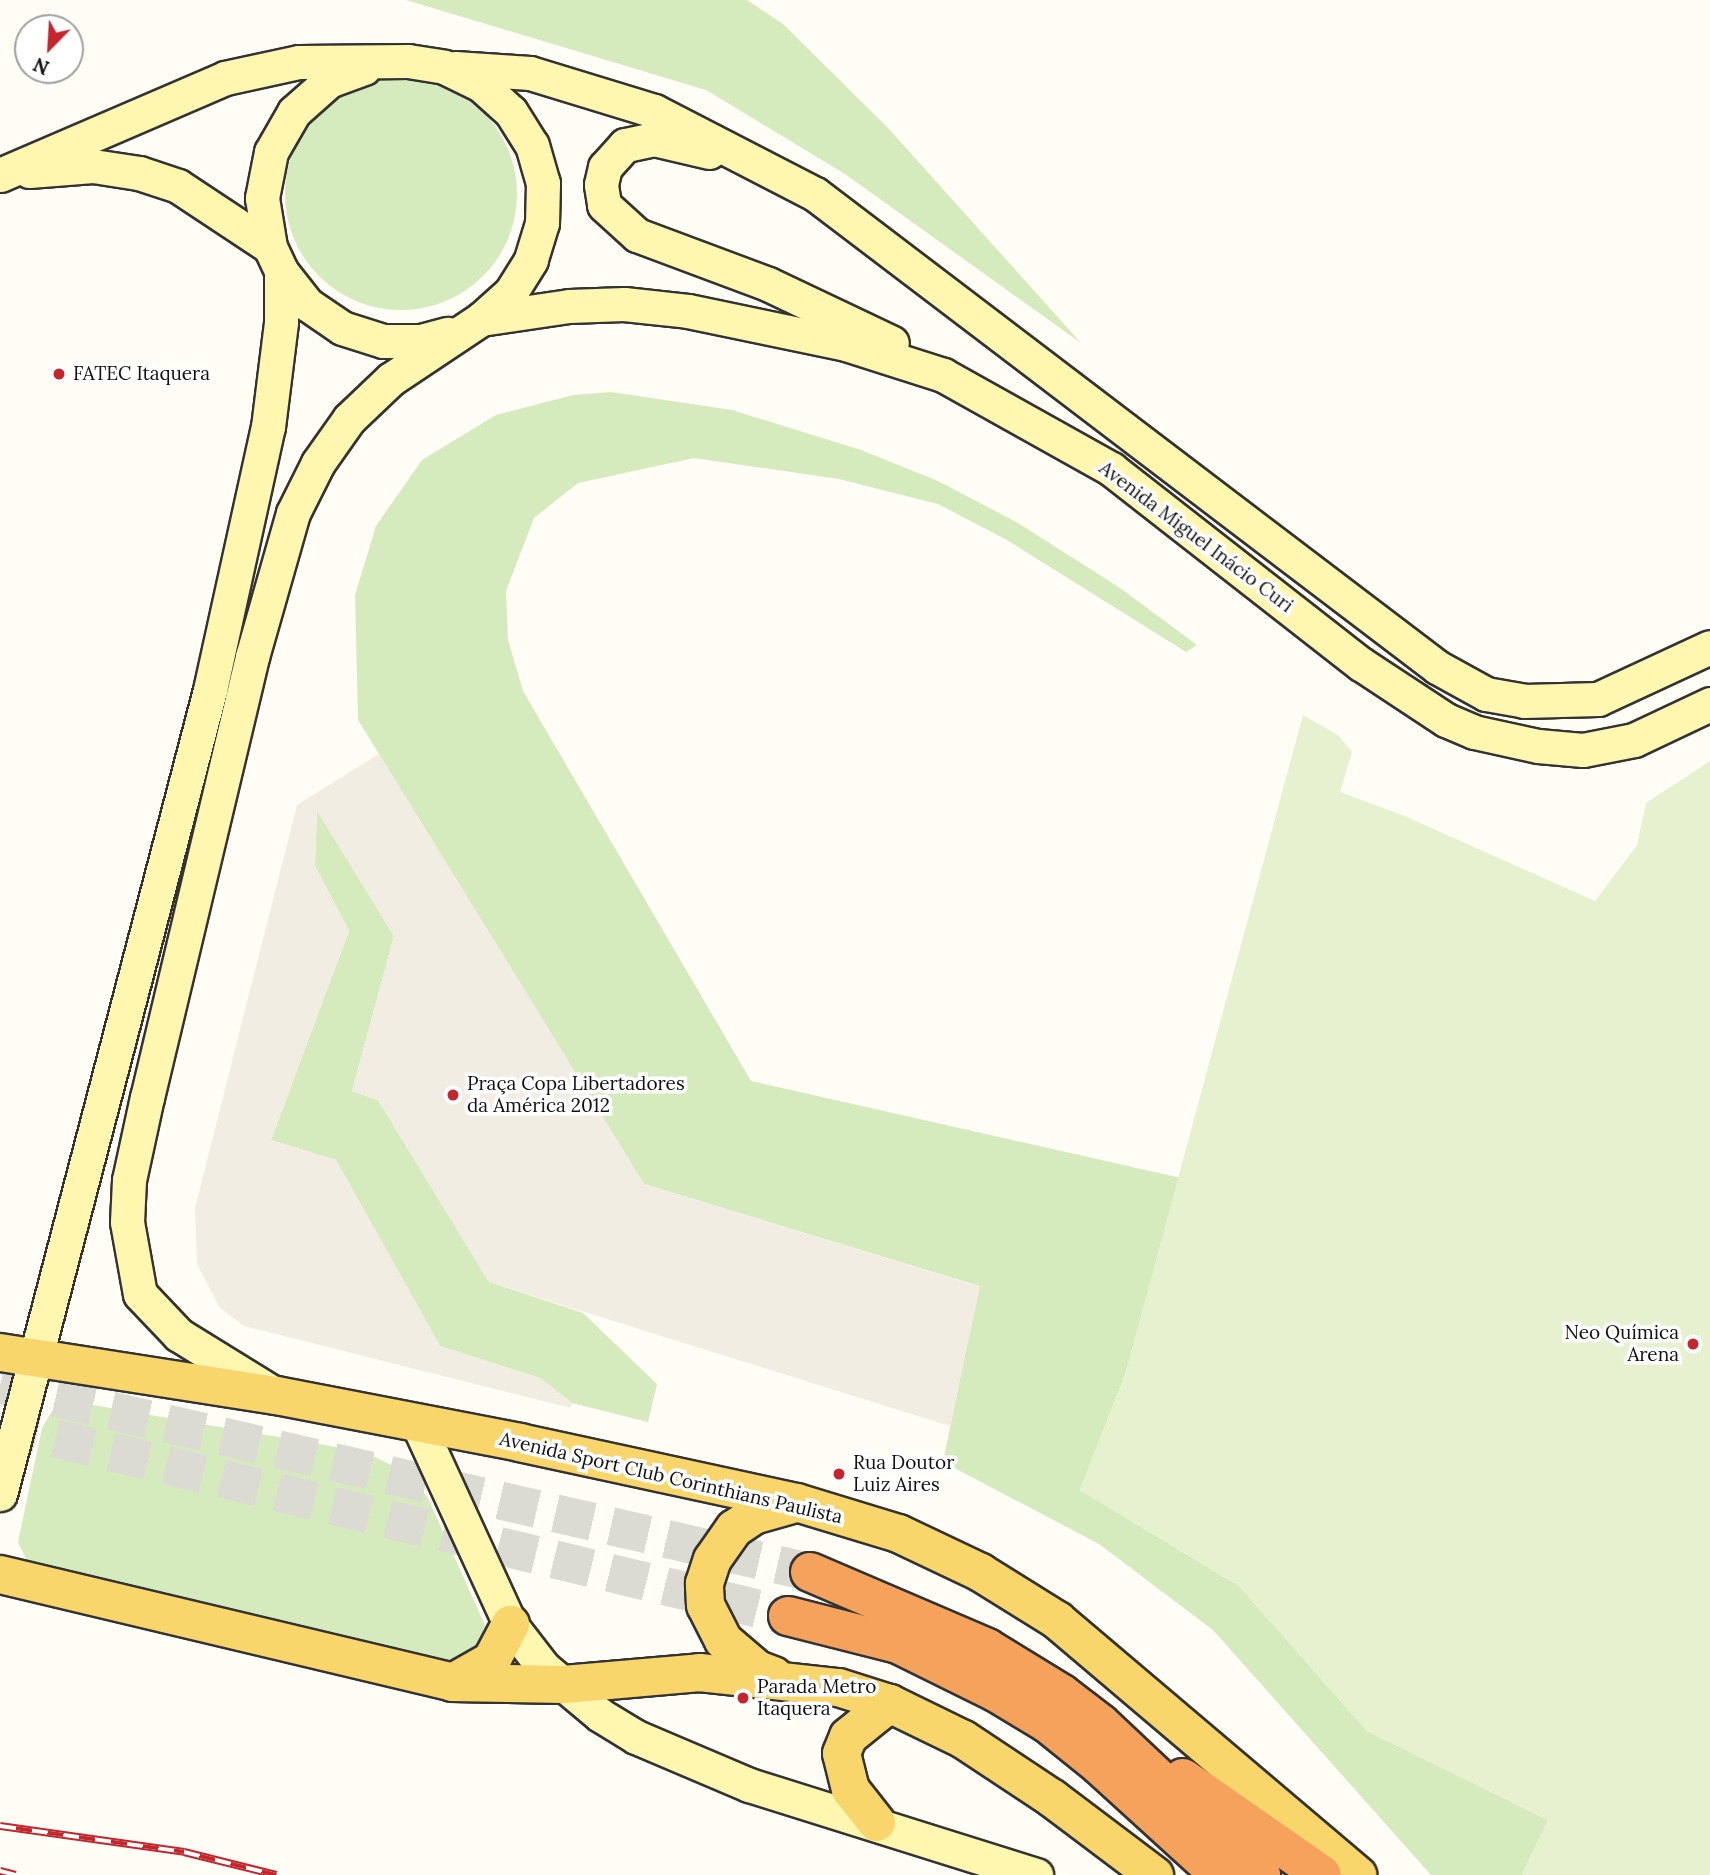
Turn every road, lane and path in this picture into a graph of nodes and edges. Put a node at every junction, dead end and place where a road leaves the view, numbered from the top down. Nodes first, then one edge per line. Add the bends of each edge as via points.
1 (373, 64) junction
2 (444, 67) junction
3 (3, 174) edge
4 (815, 194) junction
5 (275, 259) junction
6 (469, 325) junction
7 (943, 374) junction
8 (1710, 647) edge
9 (1710, 704) edge
10 (0, 1352) edge
11 (36, 1359) junction
12 (276, 1395) junction
13 (417, 1422) junction
14 (0, 1494) edge
15 (796, 1502) junction
16 (810, 1572) tunnel mouth
17 (0, 1574) edge
18 (788, 1616) tunnel mouth
19 (510, 1624) junction
20 (782, 1678) junction
21 (452, 1682) junction
22 (563, 1684) junction
23 (889, 1703) junction
24 (1101, 1724) junction
25 (876, 1822) junction
26 (1036, 1875) edge
27 (1154, 1875) edge
28 (1220, 1875) edge
29 (1261, 1875) edge
30 (1322, 1875) edge
31 (1358, 1875) edge

1 - 2 street via 408,61
1 - 3 street via 299,62 225,78
1 - 5 street via 329,81 294,112 271,152 262,198
2 - 4 street via 530,73 590,88 713,137
2 - 6 street via 481,85 511,112 532,145 543,183 542,223 531,260 510,293
3 - 5 street via 93,166 139,173 178,186
4 - 7 street via 695,147 654,139 625,145 614,153 601,185 604,205 637,235 829,310
4 - 8 street via 1395,636 1437,667 1486,694 1524,701 1598,699
5 - 6 street, Avenida Miguel Inácio Curi via 307,304 342,328 383,341 421,341
5 - 11 street via 281,322 268,427 210,690
6 - 7 street, Avenida Miguel Inácio Curi via 569,306 624,304 688,311 846,344
6 - 12 street via 391,379 349,419 318,463 293,513 214,811 129,1180 127,1222 140,1294 189,1343
7 - 9 street, Avenida Miguel Inácio Curi via 1111,469 1361,664 1446,720 1474,732 1583,750 1634,740
10 - 11 main road, Avenida Sport Club Corinthians Paulista
11 - 12 main road, Avenida Sport Club Corinthians Paulista
11 - 14 street
12 - 13 main road, Avenida Sport Club Corinthians Paulista
13 - 15 main road, Avenida Sport Club Corinthians Paulista
13 - 19 street
15 - 20 main road via 753,1515 734,1528 712,1559 704,1583 705,1605 723,1640 757,1669
15 - 31 main road, Avenida Sport Club Corinthians Paulista via 898,1533 980,1572 1058,1620
16 - 24 highway via 987,1648
17 - 21 main road
18 - 28 highway via 898,1644 1007,1699 1099,1765
19 - 21 main road via 491,1660
19 - 22 street via 528,1650
20 - 22 main road via 699,1672
20 - 23 main road via 838,1687
21 - 22 main road
22 - 25 street via 636,1737 749,1785
23 - 25 main road via 848,1736 841,1753 850,1790
23 - 27 main road via 996,1760
24 - 29 highway
24 - 30 highway via 1255,1824
25 - 26 street

